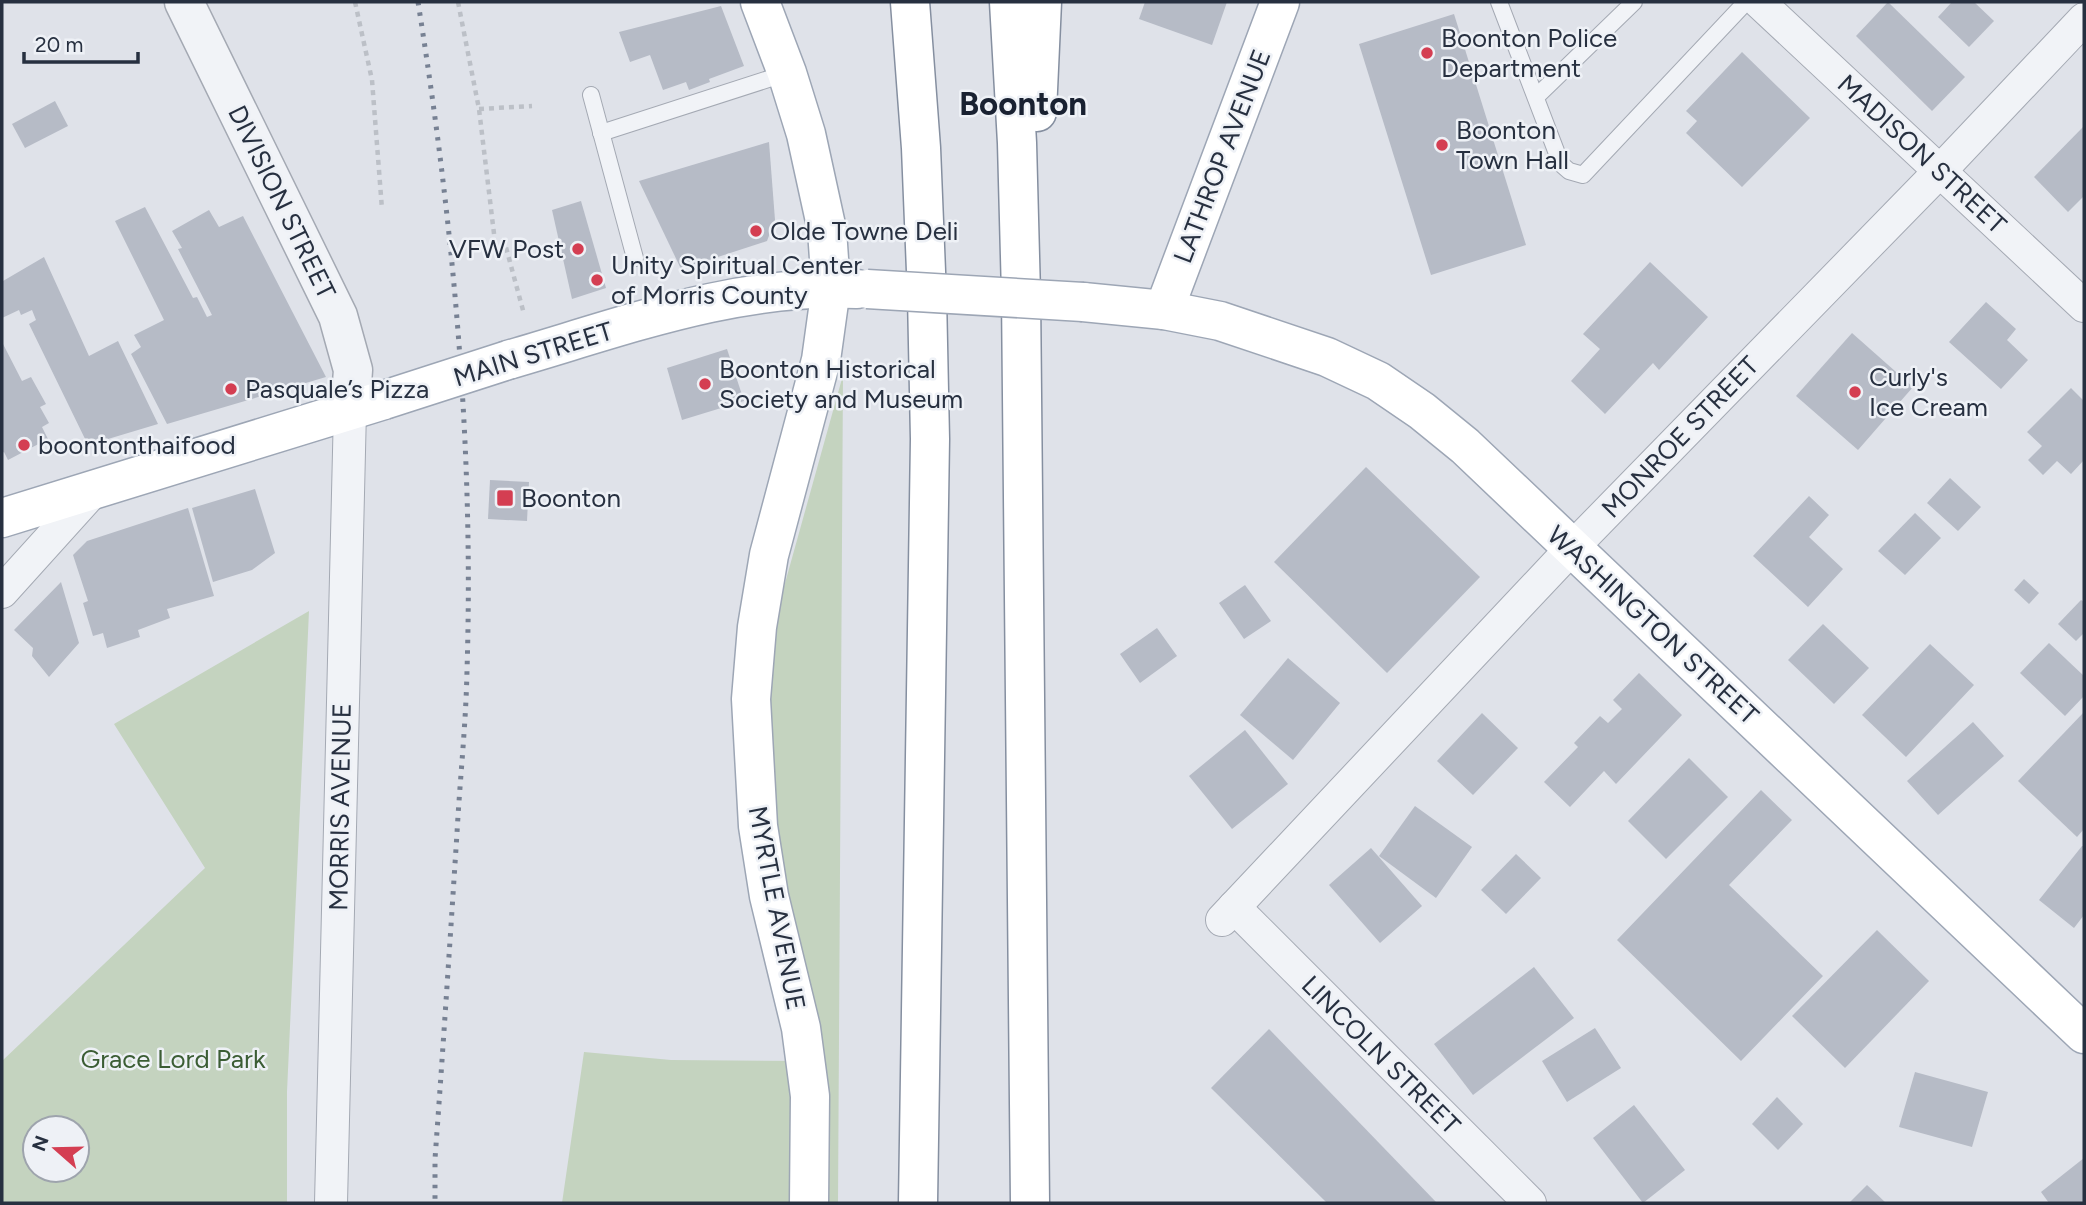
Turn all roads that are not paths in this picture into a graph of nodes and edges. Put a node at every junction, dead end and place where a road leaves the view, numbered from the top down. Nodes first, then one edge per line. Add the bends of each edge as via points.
1 (184, 2) edge
2 (761, 2) edge
3 (911, 2) edge
4 (1009, 2) edge
5 (1042, 2) edge
6 (1280, 2) edge
7 (1499, 2) edge
8 (1634, 2) edge
9 (1746, 2) edge
10 (1759, 2) edge
11 (2084, 19) edge
12 (788, 74) junction
13 (591, 95) dead end
14 (1536, 97) junction
15 (601, 133) junction
16 (1941, 170) junction
17 (635, 258) dead end
18 (849, 289) junction
19 (2084, 306) edge
20 (1164, 310) junction
21 (367, 405) junction
22 (1023, 436) junction
23 (95, 489) junction
24 (2, 518) edge
25 (1572, 548) junction
26 (2, 592) edge
27 (1228, 913) joint
28 (2084, 1034) edge
29 (919, 1202) edge
30 (331, 1203) edge
31 (809, 1203) edge
32 (1030, 1203) edge
33 (1530, 1203) edge

1 - 21 street, DIVISION STREET via 338,316
2 - 12 main road, MYRTLE AVENUE
3 - 29 main road via 926,256 930,439
4 - 22 main road
5 - 22 main road
6 - 20 main road, LATHROP AVENUE
7 - 14 lane
8 - 14 lane
9 - 14 lane via 1583,175 1561,164
10 - 16 street, MADISON STREET
11 - 16 street, MONROE STREET
12 - 15 lane
12 - 18 main road, MYRTLE AVENUE via 827,230
13 - 15 lane
15 - 17 lane
16 - 19 street, MADISON STREET
16 - 25 street, MONROE STREET
18 - 20 main road, MAIN STREET, bridge
18 - 21 main road, MAIN STREET, bridge via 749,294 708,303
18 - 31 main road, MYRTLE AVENUE via 821,360 769,555 751,699 758,826 769,895 801,1028 810,1096
20 - 25 main road, WASHINGTON STREET via 1273,337 1378,381 1465,446
21 - 23 main road, MAIN STREET
21 - 30 street, MORRIS AVENUE
22 - 32 main road
23 - 24 main road, MAIN STREET
23 - 26 street
25 - 27 street, MONROE STREET
25 - 28 main road, WASHINGTON STREET
27 - 33 street, LINCOLN STREET

